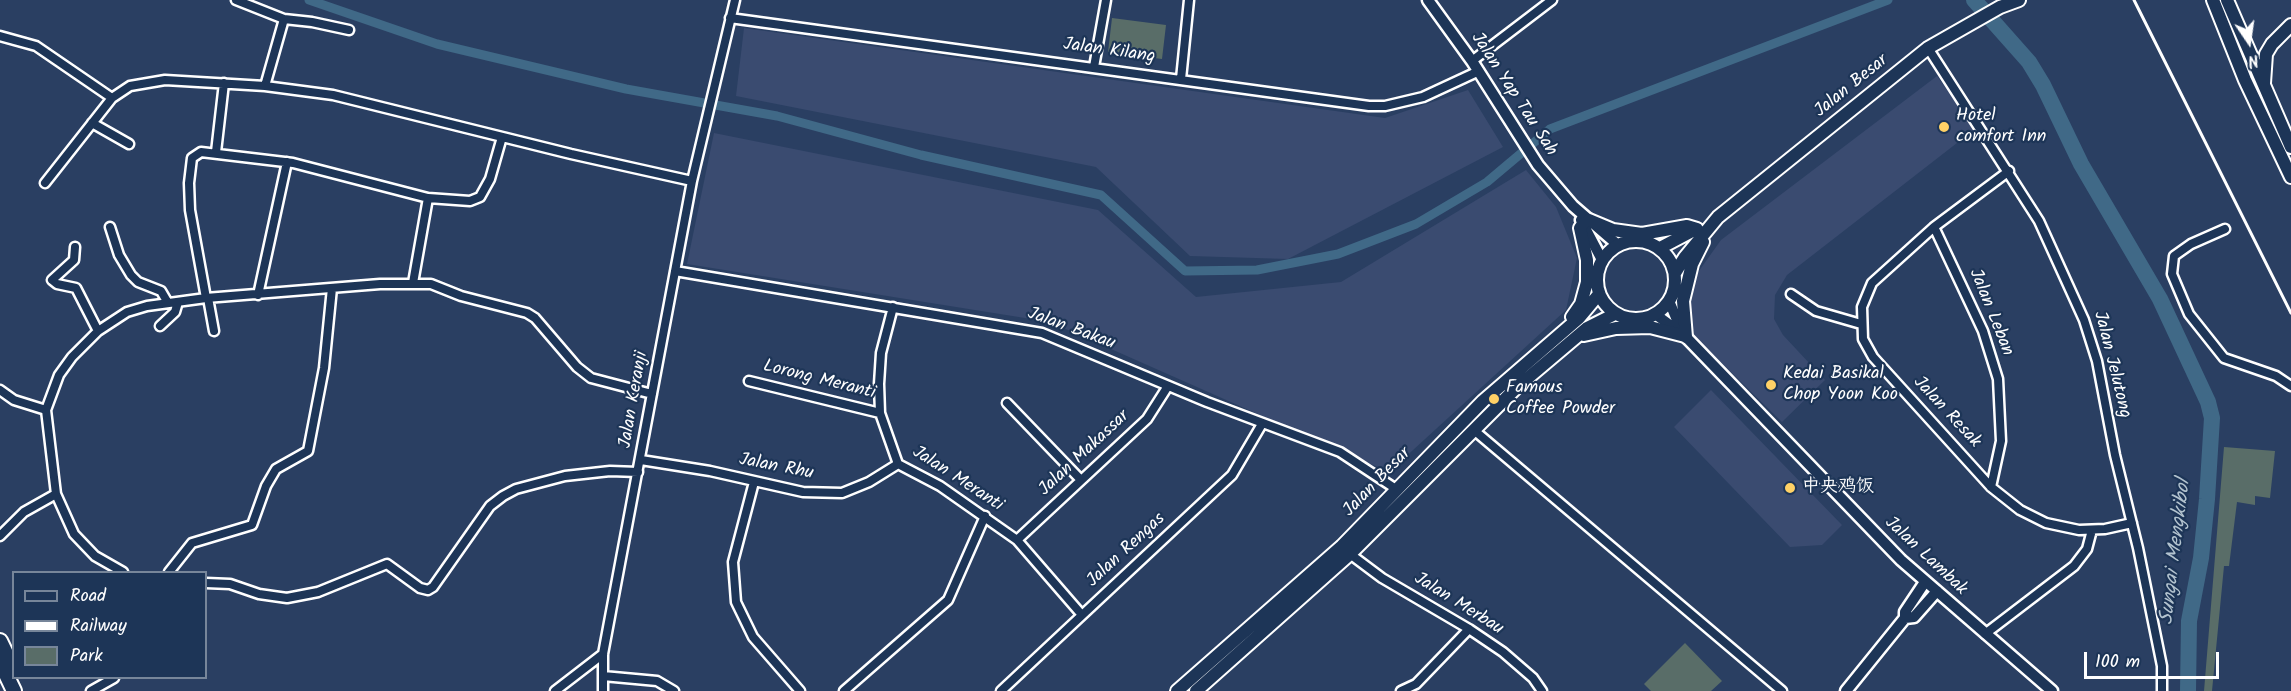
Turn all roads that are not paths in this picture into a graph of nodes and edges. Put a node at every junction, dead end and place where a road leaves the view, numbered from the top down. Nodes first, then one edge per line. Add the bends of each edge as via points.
1 (236, 0) edge
2 (735, 0) edge
3 (1106, 0) edge
4 (1189, 0) edge
5 (1428, 0) edge
6 (1552, 0) edge
7 (2019, 0) edge
8 (2212, 0) edge
9 (2227, 0) edge
10 (730, 18) junction
11 (284, 19) junction
12 (2291, 25) edge
13 (349, 30) dead end
14 (0, 36) edge
15 (1928, 48) junction
16 (1472, 61) junction
17 (1094, 67) junction
18 (1479, 71) junction
19 (1181, 79) junction
20 (224, 83) junction
21 (265, 86) junction
22 (2264, 89) junction
23 (112, 98) junction
24 (92, 123) junction
25 (502, 137) junction
26 (129, 144) dead end
27 (2291, 147) edge
28 (216, 152) junction
29 (287, 162) junction
30 (2009, 171) junction
31 (2291, 177) edge
32 (692, 181) junction
33 (45, 183) dead end
34 (428, 198) junction
35 (1586, 222) junction
36 (110, 226) dead end
37 (1934, 227) junction
38 (2225, 230) dead end
39 (1700, 232) junction
40 (1618, 245) junction
41 (75, 247) dead end
42 (1659, 248) junction
43 (1602, 260) junction
44 (675, 271) junction
45 (1675, 273) junction
46 (413, 283) junction
47 (332, 288) junction
48 (1599, 294) junction
49 (1791, 294) dead end
50 (258, 296) junction
51 (207, 298) junction
52 (1669, 302) junction
53 (173, 303) junction
54 (893, 307) junction
55 (1616, 314) junction
56 (1655, 314) junction
57 (1861, 324) junction
58 (160, 326) dead end
59 (98, 331) junction
60 (214, 331) dead end
61 (1567, 336) junction
62 (1685, 336) junction
63 (749, 381) dead end
64 (1168, 386) junction
65 (2291, 386) edge
66 (0, 390) edge
67 (652, 394) junction
68 (1007, 404) dead end
69 (46, 410) junction
70 (880, 413) junction
71 (1262, 424) junction
72 (1475, 431) junction
73 (641, 460) junction
74 (898, 464) junction
75 (638, 472) junction
76 (1081, 480) junction
77 (754, 482) junction
78 (1991, 487) junction
79 (1396, 489) junction
80 (56, 494) junction
81 (985, 516) junction
82 (2132, 523) junction
83 (2092, 530) junction
84 (0, 536) edge
85 (1017, 540) junction
86 (1350, 554) junction
87 (120, 571) edge
88 (171, 571) edge
89 (1925, 582) junction
90 (207, 583) edge
91 (1937, 591) junction
92 (1082, 615) junction
93 (1905, 618) junction
94 (1469, 629) junction
95 (1985, 634) junction
96 (0, 640) edge
97 (603, 654) junction
98 (0, 662) edge
99 (12, 666) edge
100 (603, 676) junction
101 (112, 679) edge
102 (14, 691) edge
103 (91, 691) edge
104 (555, 691) edge
105 (603, 691) edge
106 (675, 691) edge
107 (800, 691) edge
108 (844, 691) edge
109 (1001, 691) edge
110 (1177, 691) edge
111 (1196, 691) edge
112 (1401, 691) edge
113 (1542, 691) edge
114 (1782, 691) edge
115 (1846, 691) edge
116 (2052, 691) edge
117 (2162, 691) edge

1 - 11 street
2 - 10 street
3 - 17 street
4 - 19 street
5 - 16 street, Jalan Yap Tau Sah
6 - 16 street
7 - 15 main road, Jalan Besar
8 - 31 main road
9 - 22 main road
10 - 17 street, Jalan Kilang
10 - 32 street, Jalan Keranji
11 - 13 street
11 - 21 street
12 - 22 main road via 2266,54
14 - 23 street via 36,46
15 - 30 street, Jalan Jelutong
15 - 39 main road, Jalan Besar
16 - 18 street, Jalan Yap Tau Sah
17 - 19 street, Jalan Kilang
18 - 19 street, Jalan Kilang via 1423,97 1385,106
18 - 35 street, Jalan Yap Tau Sah via 1519,139
20 - 21 street
20 - 23 street via 143,82
20 - 28 street
21 - 25 street via 333,95
22 - 27 main road
23 - 24 street
24 - 26 street
24 - 33 street
25 - 32 street
25 - 34 street via 490,179 480,197 470,201
28 - 29 street
28 - 51 street via 201,152 192,158 189,183 190,210
29 - 34 street
29 - 50 street
30 - 37 street, Jalan Resak
30 - 82 street, Jalan Jelutong via 2039,221 2084,320 2097,361
32 - 44 street, Jalan Keranji
34 - 46 street
35 - 39 main road via 1642,234 1687,226
35 - 40 street, Jalan Yap Tau Sah
35 - 43 street, Jalan Yap Tau Sah
35 - 61 main road via 1580,228 1587,260 1586,292
36 - 53 street via 119,255 131,275 161,291
37 - 57 street, Jalan Resak via 1872,283 1862,307
37 - 78 street, Jalan Leban via 1983,331 1998,379 2001,441
38 - 65 street via 2174,256 2172,274 2189,314 2224,358 2276,376
39 - 42 main road, Jalan Besar
39 - 45 main road, Jalan Besar
39 - 62 main road via 1704,240 1692,264 1683,300
40 - 42 main road via 1639,240
40 - 43 main road
41 - 59 street via 74,260 52,280 76,288
42 - 45 main road
43 - 48 main road via 1597,271
44 - 54 street, Jalan Bakau
44 - 67 street, Jalan Keranji
45 - 52 main road, Jalan Besar via 1676,283
46 - 47 street
46 - 67 street via 431,284 527,313 591,378
47 - 50 street
47 - 88 street via 324,368 308,451 276,469 252,525 192,543
48 - 55 main road
48 - 61 main road, Jalan Besar
49 - 57 street via 1816,311
50 - 51 street
51 - 53 street
51 - 60 street
52 - 56 main road
52 - 62 street
53 - 58 street via 176,312
53 - 59 street via 127,312
54 - 64 street, Jalan Bakau via 1042,333
54 - 70 street, Jalan Meranti via 881,353
55 - 56 main road via 1635,319
55 - 61 main road, Jalan Besar
56 - 62 street
57 - 78 street, Jalan Resak via 1863,339 1873,357
59 - 69 street via 59,375
61 - 62 main road via 1627,327 1660,328
61 - 72 main road, Jalan Besar
61 - 79 main road, Jalan Besar via 1483,401
62 - 89 street, Jalan Lambak via 1872,532
63 - 70 street, Lorong Meranti
64 - 71 street, Jalan Bakau
64 - 76 street, Jalan Makassar via 1147,419
66 - 69 street via 15,400
67 - 73 street, Jalan Keranji
68 - 76 street
69 - 80 street
70 - 74 street, Jalan Meranti
71 - 79 street, Jalan Bakau via 1340,452
71 - 92 street, Jalan Rengas via 1232,475
72 - 86 main road, Jalan Besar
72 - 114 street
73 - 75 street, Jalan Keranji
73 - 77 street, Jalan Rhu
74 - 77 street, Jalan Rhu via 842,494 803,492
74 - 81 street, Jalan Meranti
75 - 90 street via 565,476 503,496 490,506 428,590 387,564 318,592 287,598 230,584
75 - 97 street, Jalan Keranji
76 - 85 street, Jalan Makassar
77 - 107 street via 733,562 736,602 753,637
78 - 83 street, Jalan Resak via 2033,518 2061,527
79 - 110 main road, Jalan Besar via 1342,546
80 - 84 street via 24,513
80 - 87 street via 74,534 84,546
81 - 85 street, Jalan Meranti
81 - 108 street via 948,600
82 - 83 street, Jalan Resak
82 - 117 street, Jalan Jelutong via 2162,666
83 - 95 street via 2087,549 2074,566
85 - 92 street, Jalan Meranti
86 - 94 street, Jalan Merbau via 1382,578
86 - 111 main road, Jalan Besar
89 - 91 street, Jalan Lambak
89 - 93 street
91 - 93 street via 1914,617
91 - 95 street, Jalan Lambak
92 - 109 street, Jalan Rengas
93 - 115 street
94 - 112 street via 1416,684
94 - 113 street, Jalan Merbau via 1526,671
95 - 116 street, Jalan Lambak
96 - 99 highway
97 - 100 street, Jalan Keranji
97 - 104 street
98 - 102 highway
100 - 105 street, Jalan Keranji
100 - 106 street via 657,681
101 - 103 street

